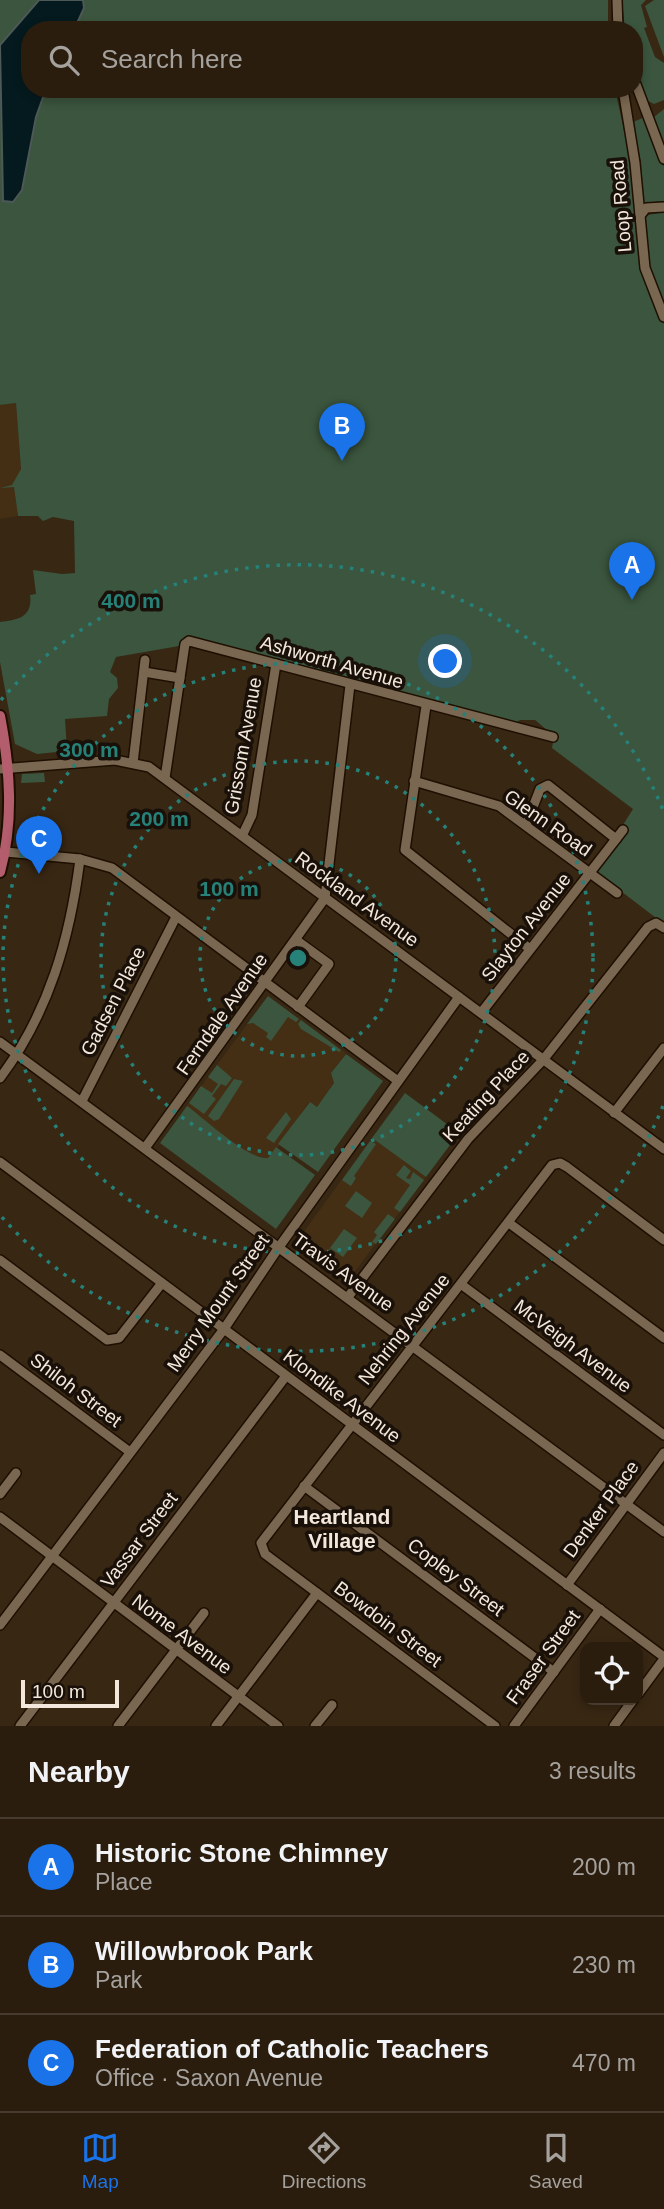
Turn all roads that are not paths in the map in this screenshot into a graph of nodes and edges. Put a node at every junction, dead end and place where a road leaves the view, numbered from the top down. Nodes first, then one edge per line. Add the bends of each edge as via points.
1 (617, 0) edge
2 (618, 21) edge
3 (624, 98) edge
4 (641, 98) edge
5 (664, 159) edge
6 (664, 207) edge
7 (639, 216) junction
8 (664, 317) edge
9 (145, 660) dead end
10 (276, 664) junction
11 (144, 672) junction
12 (180, 678) junction
13 (350, 685) junction
14 (426, 706) junction
15 (0, 716) edge
16 (553, 737) dead end
17 (133, 762) junction
18 (4, 768) edge
19 (165, 778) junction
20 (414, 781) junction
21 (526, 825) junction
22 (623, 830) dead end
23 (243, 834) junction
24 (616, 839) junction
25 (6, 852) junction
26 (80, 859) junction
27 (0, 872) edge
28 (589, 873) junction
29 (617, 893) dead end
30 (325, 898) junction
31 (176, 917) junction
32 (659, 925) edge
33 (296, 940) junction
34 (530, 949) junction
35 (265, 983) junction
36 (459, 997) junction
37 (298, 1007) junction
38 (481, 1013) junction
39 (0, 1042) edge
40 (664, 1048) edge
41 (17, 1054) junction
42 (543, 1060) junction
43 (0, 1078) edge
44 (398, 1081) junction
45 (82, 1101) junction
46 (614, 1112) junction
47 (663, 1147) edge
48 (145, 1148) junction
49 (0, 1162) edge
50 (509, 1223) junction
51 (664, 1240) edge
52 (279, 1247) junction
53 (0, 1259) edge
54 (162, 1283) junction
55 (461, 1285) junction
56 (348, 1297) junction
57 (224, 1329) junction
58 (664, 1338) edge
59 (414, 1347) junction
60 (0, 1355) edge
61 (286, 1376) junction
62 (351, 1424) junction
63 (664, 1435) edge
64 (130, 1452) junction
65 (664, 1453) edge
66 (16, 1473) dead end
67 (304, 1486) junction
68 (0, 1494) edge
69 (627, 1504) junction
70 (0, 1517) edge
71 (664, 1532) edge
72 (261, 1549) joint
73 (51, 1556) junction
74 (567, 1585) junction
75 (317, 1593) junction
76 (113, 1604) junction
77 (600, 1609) junction
78 (204, 1613) dead end
79 (0, 1625) edge
80 (175, 1651) junction
81 (664, 1658) edge
82 (554, 1672) junction
83 (643, 1687) edge
84 (238, 1697) junction
85 (331, 1705) dead end
86 (629, 1705) edge
87 (20, 1726) edge
88 (118, 1726) edge
89 (216, 1726) edge
90 (278, 1726) edge
91 (316, 1726) edge
92 (495, 1726) edge
93 (514, 1726) edge
94 (614, 1726) edge

1 - 2 street
3 - 7 street, Loop Road
4 - 5 street
6 - 7 street via 646,208
7 - 8 street, Loop Road via 645,268
9 - 11 street
10 - 12 street, Ashworth Avenue via 190,641 185,644
10 - 13 street, Ashworth Avenue
10 - 23 street, Grissom Avenue via 251,815
11 - 12 street
11 - 17 street
12 - 19 street
13 - 14 street, Ashworth Avenue
13 - 30 street
14 - 16 street, Ashworth Avenue
14 - 20 street
15 - 18 main road
17 - 18 street, Rockland Avenue
17 - 19 street, Rockland Avenue
18 - 25 main road via 10,806
19 - 23 street, Rockland Avenue
20 - 21 street, Glenn Road via 499,806
20 - 34 street via 406,852
21 - 24 street via 540,789 546,785
21 - 28 street, Glenn Road
22 - 24 street, Slayton Avenue
23 - 30 street, Rockland Avenue
24 - 28 street, Slayton Avenue
25 - 26 street
25 - 27 main road
26 - 31 street via 112,868
26 - 41 street via 63,951 46,999
28 - 29 street, Glenn Road
28 - 34 street, Slayton Avenue
30 - 33 street, Ferndale Avenue
30 - 36 street, Rockland Avenue
31 - 35 street
31 - 45 street, Gadsen Place
32 - 42 street, Keating Place
33 - 35 street, Ferndale Avenue
33 - 37 street via 329,964
34 - 38 street, Slayton Avenue
35 - 37 street
35 - 48 street, Ferndale Avenue
36 - 38 street, Rockland Avenue
36 - 44 street, Merry Mount Street
37 - 44 street
38 - 42 street, Rockland Avenue
39 - 41 street, Travis Avenue
40 - 46 street
41 - 43 street
41 - 45 street, Travis Avenue
42 - 46 street, Rockland Avenue
42 - 56 street, Keating Place via 468,1139
44 - 52 street, Merry Mount Street
45 - 48 street, Travis Avenue
46 - 47 street, Rockland Avenue
48 - 52 street, Travis Avenue
49 - 54 street, Klondike Avenue
50 - 51 street, Nehring Avenue via 552,1165 560,1163
50 - 55 street, Nehring Avenue
50 - 58 street
52 - 56 street, Travis Avenue
52 - 57 street, Merry Mount Street
53 - 54 street via 107,1340 119,1338
54 - 57 street, Klondike Avenue
55 - 59 street, Nehring Avenue
55 - 63 street, McVeigh Avenue
56 - 59 street, Travis Avenue
57 - 61 street, Klondike Avenue
57 - 64 street, Merry Mount Street
59 - 62 street, Nehring Avenue
59 - 69 street, Travis Avenue
60 - 64 street, Shiloh Street
61 - 62 street, Klondike Avenue
61 - 76 street, Vassar Street
62 - 67 street, Nehring Avenue
62 - 74 street, Klondike Avenue
64 - 73 street, Merry Mount Street
65 - 69 street, Denker Place
66 - 68 street
67 - 72 street, Nehring Avenue via 265,1536
67 - 82 street, Copley Street
69 - 71 street, Travis Avenue
69 - 74 street, Denker Place
70 - 73 street, Nome Avenue
72 - 75 street, Bowdoin Street
73 - 76 street, Nome Avenue
73 - 79 street, Merry Mount Street
74 - 77 street, Klondike Avenue
75 - 84 street
75 - 92 street, Bowdoin Street
76 - 80 street, Nome Avenue
76 - 87 street, Vassar Street
77 - 81 street, Klondike Avenue
77 - 82 street, Fraser Street
78 - 80 street
80 - 84 street, Nome Avenue
80 - 88 street
81 - 83 street
82 - 93 street, Fraser Street
84 - 89 street
84 - 90 street, Nome Avenue
85 - 91 street
86 - 94 street

